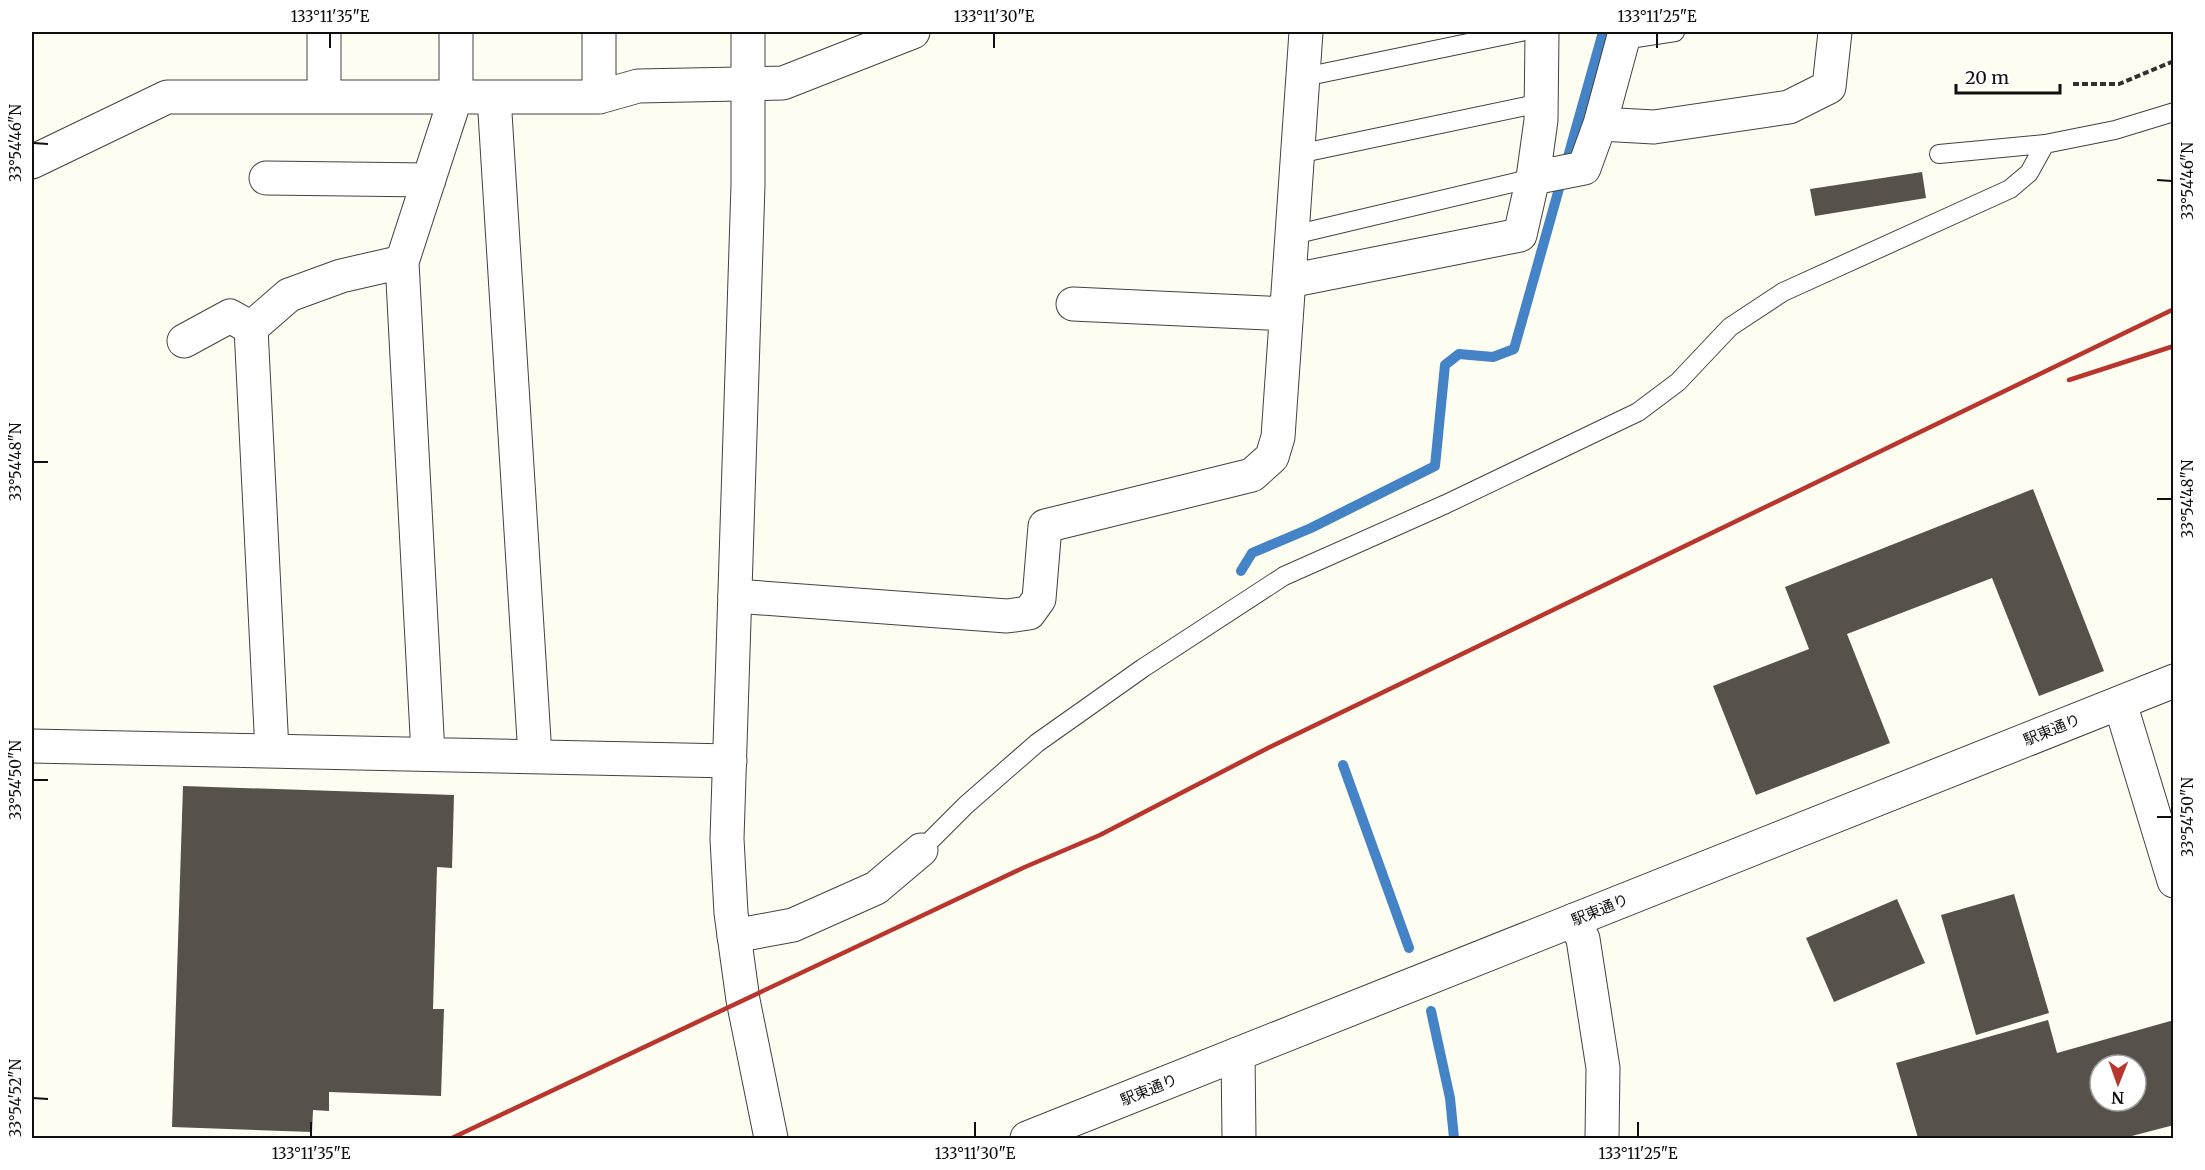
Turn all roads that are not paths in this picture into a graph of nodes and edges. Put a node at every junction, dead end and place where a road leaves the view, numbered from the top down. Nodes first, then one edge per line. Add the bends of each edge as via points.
1 (324, 32) edge
2 (456, 32) edge
3 (599, 32) edge
4 (748, 32) edge
5 (913, 32) edge
6 (1306, 32) edge
7 (1521, 32) edge
8 (1542, 32) edge
9 (1675, 32) edge
10 (1835, 32) edge
11 (1624, 36) edge
12 (1304, 77) junction
13 (748, 84) junction
14 (324, 96) junction
15 (456, 96) junction
16 (494, 96) junction
17 (598, 97) junction
18 (1541, 103) junction
19 (2174, 112) edge
20 (1600, 124) junction
21 (2045, 144) junction
22 (1298, 153) junction
23 (1939, 154) dead end
24 (32, 162) edge
25 (1537, 177) junction
26 (266, 178) dead end
27 (429, 180) junction
28 (1293, 235) junction
29 (402, 262) junction
30 (1289, 281) junction
31 (1073, 304) dead end
32 (1286, 314) junction
33 (252, 328) junction
34 (184, 341) dead end
35 (735, 596) junction
36 (2174, 681) edge
37 (2120, 703) junction
38 (32, 746) edge
39 (272, 751) junction
40 (428, 754) junction
41 (535, 756) junction
42 (730, 761) junction
43 (921, 850) joint
44 (2174, 881) edge
45 (1574, 920) junction
46 (734, 936) junction
47 (1238, 1054) junction
48 (771, 1138) edge
49 (1027, 1138) edge
50 (1239, 1138) edge
51 (1602, 1138) edge

1 - 14 street
2 - 15 street
3 - 17 street
4 - 13 street
5 - 13 street via 783,83
6 - 12 street
7 - 12 lane
8 - 18 street
9 - 11 lane
10 - 20 street via 1829,87 1789,107 1654,127
11 - 20 street
12 - 22 street
13 - 17 street via 638,86
13 - 35 street
14 - 15 street
14 - 24 street via 167,97
15 - 16 street
15 - 27 street
16 - 17 street
16 - 41 street
18 - 22 lane
18 - 25 street
19 - 21 lane via 2115,130
20 - 25 street via 1584,168
21 - 23 lane
21 - 43 lane via 2029,173 2010,189 1783,292 1730,327 1678,382 1638,412 1284,576 1037,743
22 - 28 street
25 - 28 lane
25 - 30 street via 1520,235
26 - 27 street
27 - 29 street
28 - 30 street
29 - 33 street via 341,276 289,295
29 - 40 street
30 - 32 street
31 - 32 street
32 - 35 street via 1278,437 1272,457 1252,475 1045,526 1039,599 1029,613 1007,616
33 - 34 street via 230,316
33 - 39 street
35 - 42 street
36 - 37 street, 駅東通り
37 - 44 street
37 - 45 street, 駅東通り
38 - 39 street
39 - 40 street
40 - 41 street
41 - 42 street
42 - 46 street via 727,839
43 - 46 street via 876,888 793,924
45 - 47 street, 駅東通り
45 - 51 street via 1583,939 1603,1068
46 - 48 street
47 - 49 street, 駅東通り
47 - 50 street

